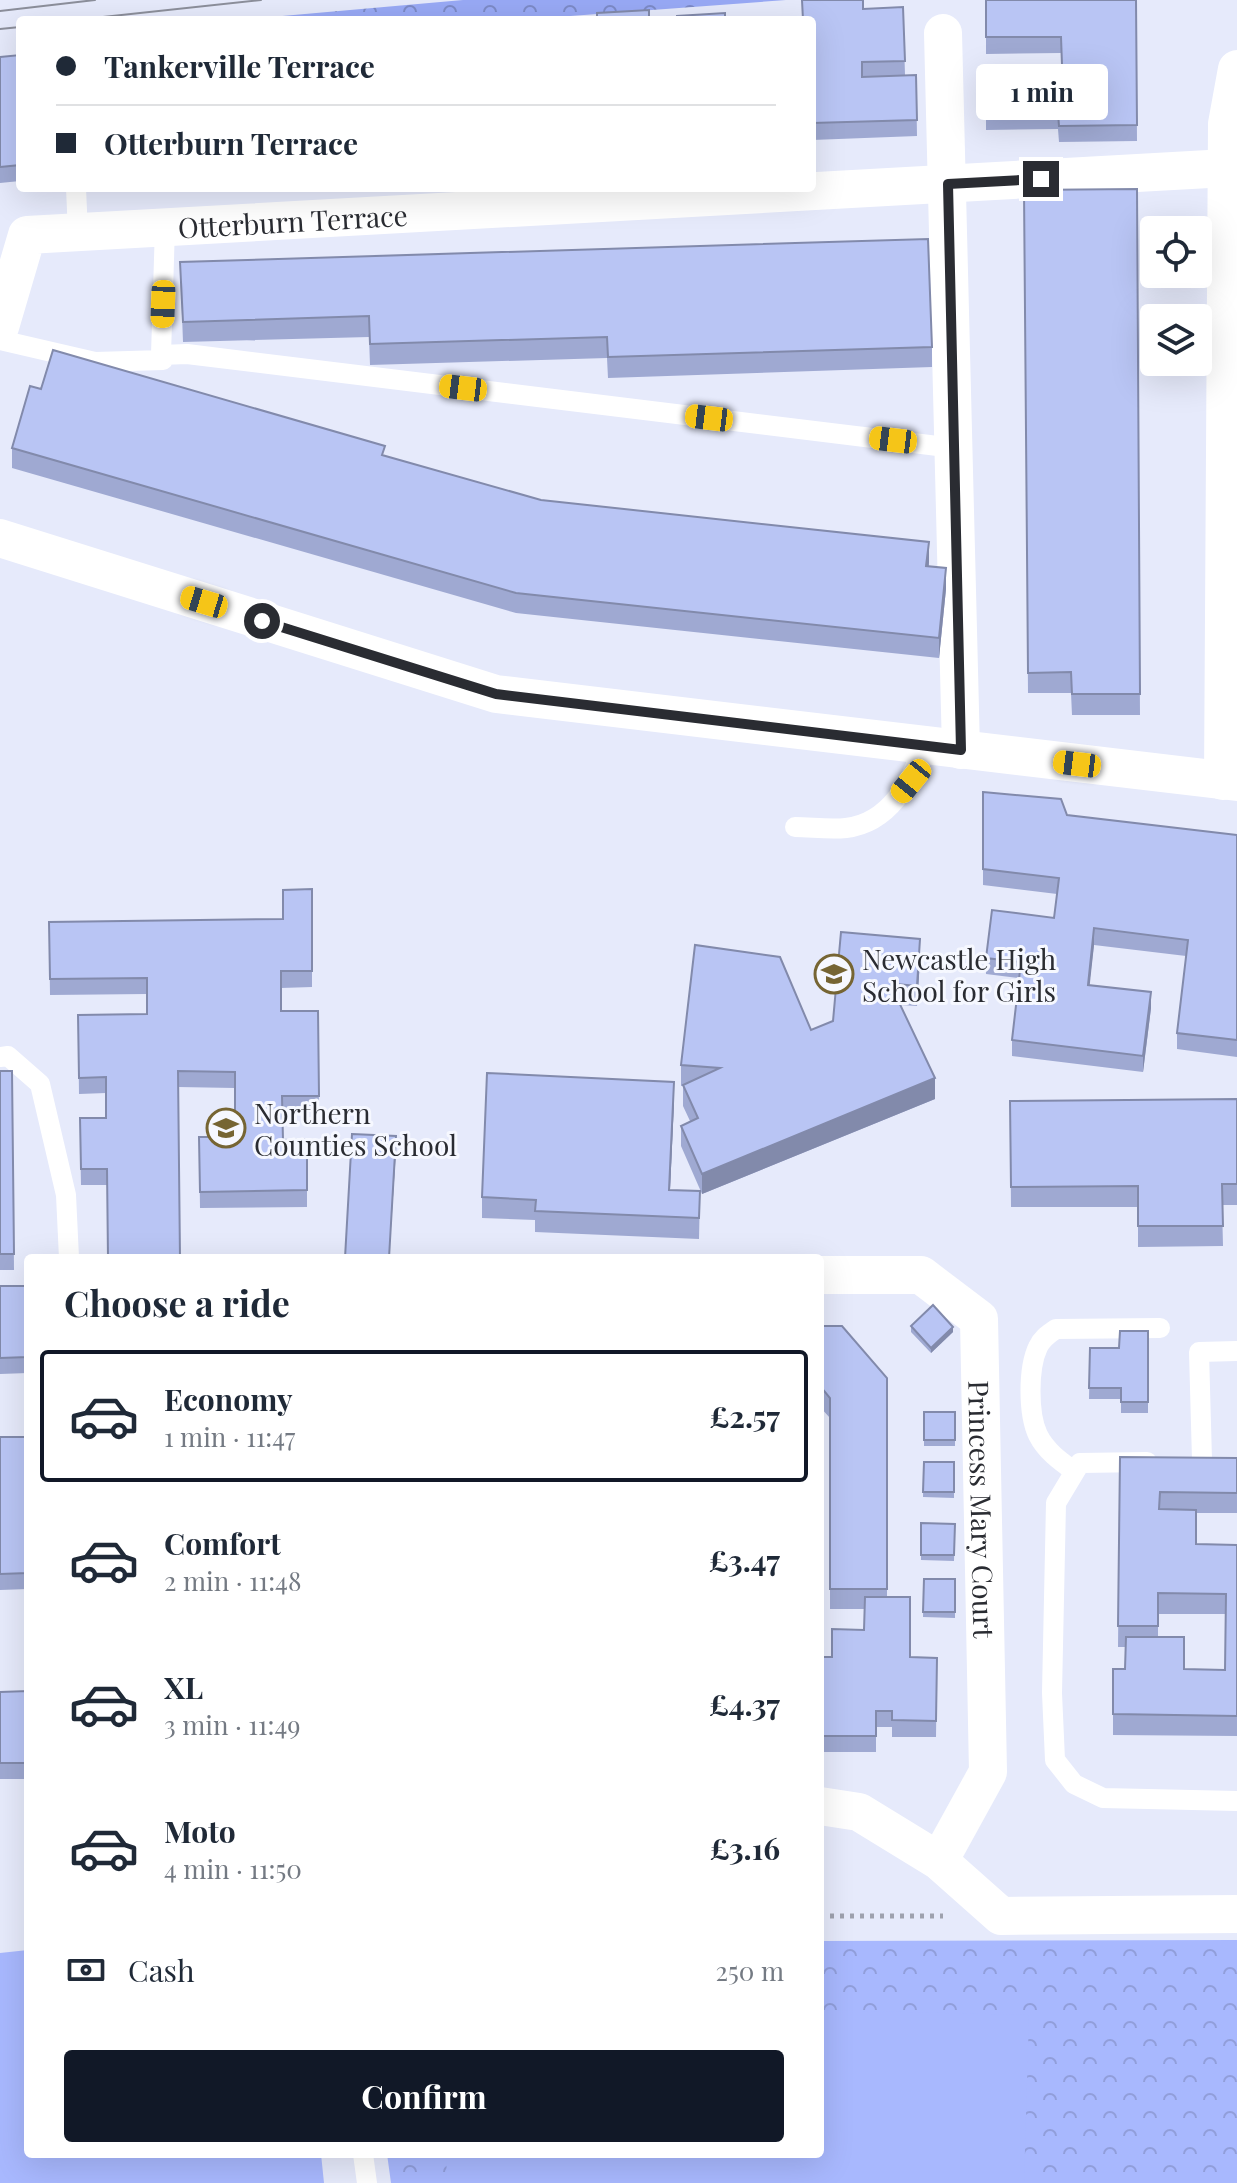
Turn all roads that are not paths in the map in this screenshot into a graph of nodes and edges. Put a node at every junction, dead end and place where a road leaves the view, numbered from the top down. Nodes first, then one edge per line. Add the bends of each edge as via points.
1 (943, 33) dead end
2 (1237, 69) edge
3 (1227, 168) junction
4 (948, 184) junction
5 (816, 191) edge
6 (76, 192) edge
7 (802, 192) edge
8 (165, 227) junction
9 (78, 233) junction
10 (0, 327) edge
11 (0, 340) edge
12 (161, 355) junction
13 (954, 448) junction
14 (1231, 474) edge
15 (0, 538) edge
16 (923, 745) junction
17 (961, 750) junction
18 (1230, 782) edge
19 (795, 827) dead end
20 (0, 1057) edge
21 (69, 1254) edge
22 (824, 1275) edge
23 (1160, 1328) dead end
24 (1237, 1351) edge
25 (1225, 1460) edge
26 (1187, 1461) junction
27 (1074, 1471) junction
28 (1237, 1801) edge
29 (824, 1807) edge
30 (939, 1861) junction
31 (1237, 1914) edge
32 (364, 2158) edge
33 (367, 2183) edge

1 - 4 street
2 - 3 street via 1227,124
3 - 4 street, Otterburn Terrace
3 - 14 street
4 - 5 street, Otterburn Terrace
4 - 13 street
6 - 9 lane
7 - 8 street, Otterburn Terrace
8 - 9 street, Otterburn Terrace
8 - 12 lane
9 - 10 street, Otterburn Terrace via 27,235
11 - 12 lane via 95,362 163,360
12 - 13 lane via 187,354
13 - 17 street
14 - 18 street
15 - 16 street via 496,694
16 - 17 street
16 - 19 lane via 911,781 888,809 848,828
17 - 18 street
20 - 21 lane via 8,1056 40,1084 66,1195
22 - 30 street, Princess Mary Court via 921,1275 979,1319 988,1772
23 - 27 lane via 1056,1329 1044,1338 1037,1350 1032,1408 1037,1434 1051,1454
24 - 26 lane via 1199,1352
25 - 26 lane
26 - 27 lane via 1080,1463
27 - 28 lane via 1056,1503 1055,1760 1074,1784 1103,1798
29 - 30 street via 859,1812
30 - 31 street via 1001,1916
32 - 33 lane

